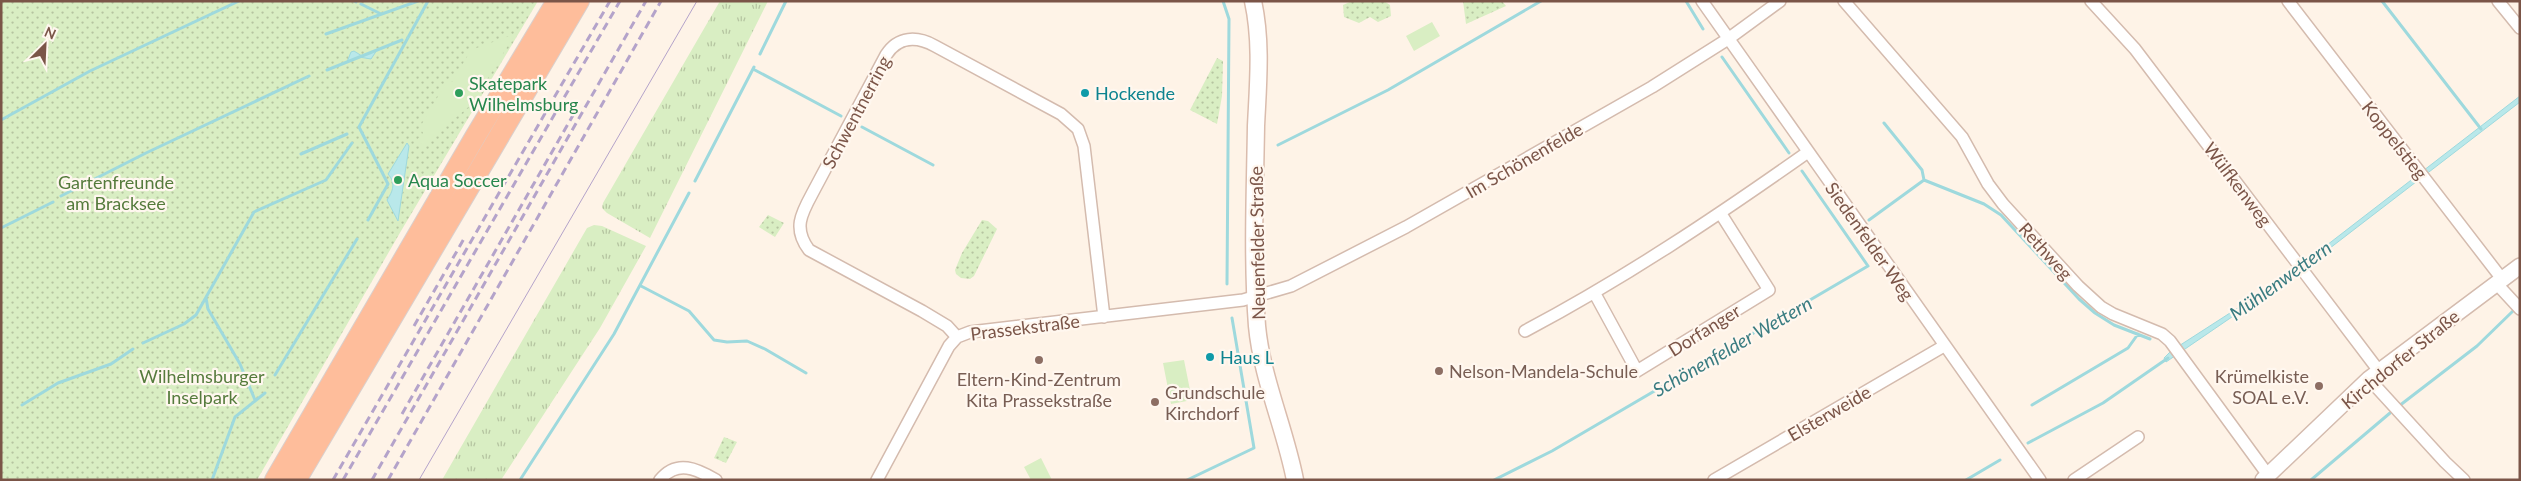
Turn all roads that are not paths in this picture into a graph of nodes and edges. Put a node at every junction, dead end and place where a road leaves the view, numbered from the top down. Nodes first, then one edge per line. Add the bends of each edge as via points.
1 (557, 1) edge
2 (579, 1) edge
3 (1253, 1) edge
4 (1702, 1) edge
5 (1780, 1) edge
6 (1844, 1) edge
7 (2091, 1) edge
8 (2288, 1) edge
9 (2498, 1) edge
10 (2520, 28) edge
11 (1728, 39) junction
12 (1808, 152) junction
13 (1721, 214) junction
14 (2520, 266) edge
15 (2499, 281) junction
16 (1595, 294) junction
17 (1256, 297) junction
18 (2520, 309) edge
19 (1104, 317) junction
20 (1525, 331) dead end
21 (957, 337) junction
22 (1944, 346) junction
23 (2374, 375) junction
24 (2138, 438) dead end
25 (1726, 477) edge
26 (2265, 477) edge
27 (275, 480) edge
28 (296, 480) edge
29 (660, 480) edge
30 (716, 480) edge
31 (877, 480) edge
32 (1295, 480) edge
33 (1714, 480) edge
34 (2040, 480) edge
35 (2074, 480) edge
36 (2464, 480) edge

1 - 27 highway
2 - 28 highway
3 - 17 main road, Neuenfelder Straße via 1259,44 1254,208
4 - 11 street, Siedenfelder Weg
5 - 11 street, Im Schönenfelde
6 - 26 street, Rethweg via 1962,137 2002,204 2072,280 2101,307 2162,334 2178,350
7 - 23 street, Wülfkenweg via 2136,49 2301,267
8 - 15 street, Koppelstieg
9 - 10 street
11 - 12 street, Siedenfelder Weg
11 - 17 street, Im Schönenfelde via 1626,102 1406,227 1291,286
12 - 13 street
12 - 22 street, Siedenfelder Weg
13 - 16 street
13 - 16 street, Dorfanger via 1769,290 1637,371
14 - 15 street, Kirchdorfer Straße
15 - 18 street, Koppelstieg
15 - 23 street, Kirchdorfer Straße
16 - 20 street
17 - 19 street, Prassekstraße
17 - 32 main road, Neuenfelder Straße via 1261,354
19 - 21 street, Prassekstraße via 970,332
19 - 21 street, Schwentnerring via 1084,146 1078,129 1066,118 924,40 904,40 888,52 800,217 801,240 809,250 922,311 947,326
21 - 31 street, Prassekstraße via 949,346
22 - 25 street, Elsterweide
22 - 34 street, Siedenfelder Weg
23 - 26 street, Kirchdorfer Straße
23 - 36 street, Wülfkenweg via 2444,462
24 - 35 street
25 - 33 street, Elsterweide
29 - 30 street via 667,472 684,467

